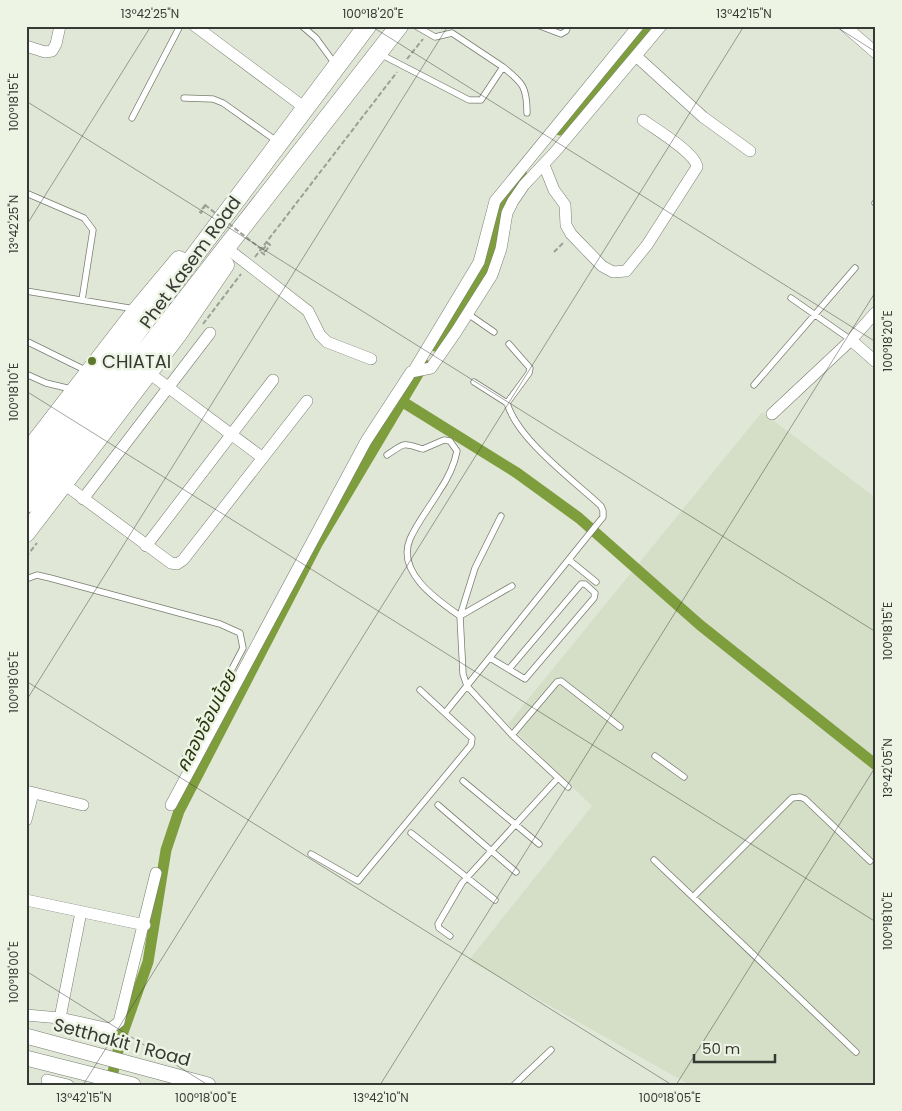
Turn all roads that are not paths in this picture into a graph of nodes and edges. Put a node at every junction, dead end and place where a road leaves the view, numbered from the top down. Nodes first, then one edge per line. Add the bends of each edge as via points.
1 (60, 26) edge
2 (180, 26) edge
3 (195, 26) edge
4 (302, 26) edge
5 (367, 26) edge
6 (399, 26) edge
7 (416, 26) edge
8 (540, 26) edge
9 (568, 26) edge
10 (638, 26) edge
11 (661, 26) edge
12 (845, 26) edge
13 (26, 46) edge
14 (378, 53) junction
15 (876, 53) edge
16 (636, 56) junction
17 (336, 65) junction
18 (503, 67) junction
19 (184, 98) dead end
20 (305, 108) junction
21 (528, 113) dead end
22 (132, 118) dead end
23 (643, 120) dead end
24 (278, 142) junction
25 (750, 151) dead end
26 (544, 165) junction
27 (244, 188) junction
28 (26, 193) edge
29 (262, 201) junction
30 (233, 253) junction
31 (855, 268) dead end
32 (26, 291) edge
33 (791, 298) dead end
34 (82, 300) junction
35 (138, 309) junction
36 (876, 312) edge
37 (468, 314) junction
38 (815, 315) junction
39 (494, 332) dead end
40 (210, 333) dead end
41 (851, 340) junction
42 (26, 341) edge
43 (509, 344) dead end
44 (371, 360) dead end
45 (876, 362) edge
46 (419, 370) junction
47 (89, 372) junction
48 (149, 373) junction
49 (26, 374) edge
50 (273, 380) dead end
51 (474, 382) dead end
52 (754, 385) dead end
53 (168, 388) junction
54 (76, 389) junction
55 (307, 401) dead end
56 (507, 403) junction
57 (772, 414) dead end
58 (231, 435) junction
59 (26, 454) edge
60 (387, 455) dead end
61 (262, 458) junction
62 (26, 480) edge
63 (64, 484) junction
64 (83, 499) junction
65 (26, 504) edge
66 (501, 516) dead end
67 (26, 533) edge
68 (146, 546) junction
69 (569, 560) junction
70 (26, 580) edge
71 (596, 582) dead end
72 (512, 586) dead end
73 (460, 616) junction
74 (490, 658) junction
75 (509, 669) junction
76 (467, 686) junction
77 (420, 690) dead end
78 (445, 713) junction
79 (620, 727) dead end
80 (512, 735) junction
81 (656, 756) dead end
82 (182, 764) dead end
83 (684, 777) dead end
84 (558, 778) junction
85 (463, 781) dead end
86 (568, 787) dead end
87 (29, 792) edge
88 (83, 805) dead end
89 (171, 805) dead end
90 (438, 806) dead end
91 (26, 820) edge
92 (516, 824) junction
93 (411, 833) dead end
94 (539, 844) dead end
95 (493, 850) junction
96 (312, 854) dead end
97 (654, 860) dead end
98 (870, 861) dead end
99 (516, 872) dead end
100 (156, 873) dead end
101 (467, 877) junction
102 (693, 897) junction
103 (26, 900) edge
104 (495, 900) dead end
105 (82, 912) junction
106 (145, 925) junction
107 (450, 936) dead end
108 (26, 1014) edge
109 (60, 1018) junction
110 (26, 1036) edge
111 (551, 1050) dead end
112 (856, 1052) dead end
113 (26, 1058) edge
114 (47, 1080) dead end
115 (126, 1082) edge
116 (68, 1085) edge
117 (208, 1085) edge
118 (514, 1085) edge

1 - 13 street via 52,51
2 - 22 lane
3 - 20 street
4 - 17 lane via 316,38
5 - 17 main road, Phet Kasem Road
6 - 14 main road, Phet Kasem Road
7 - 18 lane via 435,37 452,33
8 - 9 lane via 561,34
10 - 46 street via 495,201 479,262
11 - 16 street
12 - 15 street
14 - 18 lane via 474,101 481,100
14 - 29 main road, Phet Kasem Road
16 - 25 street via 702,117
16 - 26 street
17 - 20 main road, Phet Kasem Road
18 - 21 lane via 521,82 527,93
19 - 24 lane via 223,102
20 - 24 main road, Phet Kasem Road
23 - 26 street via 685,150 695,160 697,168 626,271 613,272 602,266 571,234 566,225 566,204 554,190
24 - 27 main road, Phet Kasem Road
26 - 37 street via 524,185 507,213 497,263
27 - 35 main road, Phet Kasem Road
27 - 62 main road, Phet Kasem Road
28 - 34 lane via 84,218 91,225 93,230
29 - 30 main road, Phet Kasem Road
29 - 65 main road, Phet Kasem Road
30 - 44 street via 308,311 327,342
30 - 48 main road, Phet Kasem Road
31 - 38 lane
32 - 34 lane
33 - 38 lane
34 - 35 lane
35 - 47 main road, Phet Kasem Road
36 - 41 street
37 - 39 lane
37 - 46 street
38 - 41 lane
38 - 52 lane
40 - 53 street
41 - 45 street
41 - 57 street
42 - 47 lane
43 - 56 lane via 530,368
46 - 89 street via 366,441
47 - 54 main road, Phet Kasem Road
48 - 53 street
48 - 63 main road, Phet Kasem Road
49 - 54 lane via 46,383
50 - 58 street
51 - 56 lane
53 - 58 street
53 - 64 street
54 - 59 main road, Phet Kasem Road
55 - 61 street
56 - 69 lane via 512,418 524,435 604,511 603,517
58 - 61 street
58 - 68 street
60 - 73 lane via 404,444 423,449 444,440 450,441 457,451 449,476 410,540 408,557 419,581 436,600
61 - 68 street via 183,560 170,564
63 - 64 street
63 - 67 main road, Phet Kasem Road
64 - 68 street
66 - 73 lane via 475,568
69 - 71 lane
69 - 74 lane
70 - 82 lane via 37,575 50,578 220,624 240,633 243,648
72 - 73 lane
73 - 76 lane via 462,674
74 - 75 lane
74 - 76 lane
75 - 75 lane via 581,584 586,584 595,593 525,679
76 - 78 lane
76 - 80 lane
77 - 78 lane
78 - 96 lane via 472,738 471,745 362,878 353,880
79 - 80 lane via 561,681
80 - 84 lane
81 - 83 lane
84 - 86 lane
84 - 92 lane
85 - 92 lane
87 - 88 street
87 - 91 street
90 - 95 lane
92 - 94 lane
92 - 95 lane
93 - 101 lane
95 - 99 lane
95 - 101 lane
97 - 102 lane
98 - 102 lane via 805,799 797,796
100 - 106 street
101 - 104 lane
101 - 107 lane via 438,924
102 - 112 lane
103 - 105 street
105 - 106 street
105 - 109 street
106 - 109 street via 115,1027 110,1029
108 - 109 street
110 - 117 main road, Setthakit 1 Road
111 - 118 lane
113 - 115 main road
114 - 116 street

